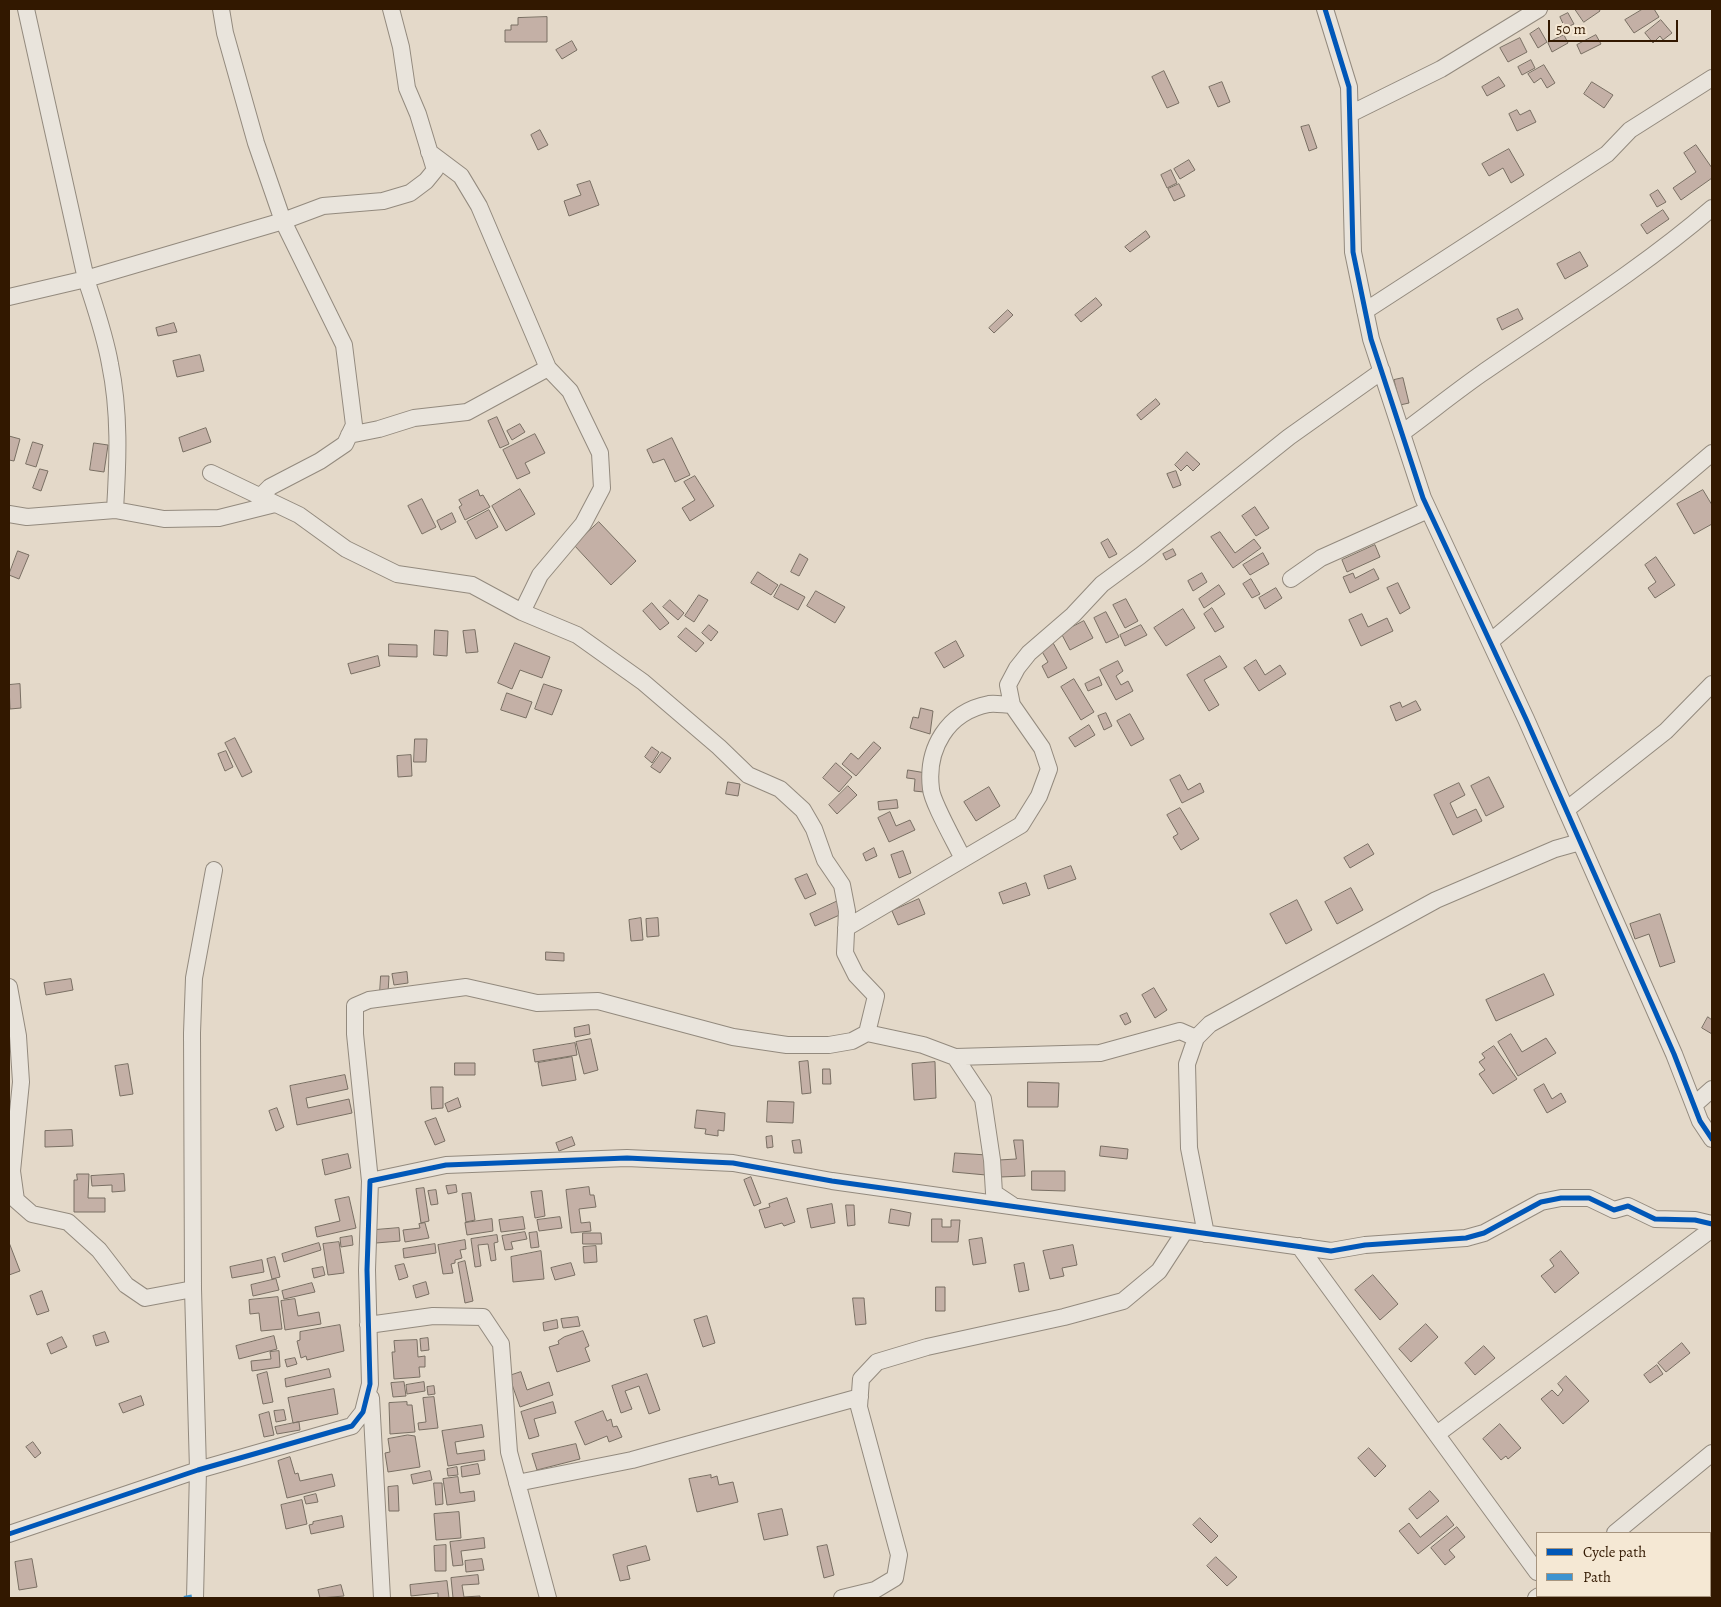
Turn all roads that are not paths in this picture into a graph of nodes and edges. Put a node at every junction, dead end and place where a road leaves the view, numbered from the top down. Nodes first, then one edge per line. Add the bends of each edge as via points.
1 (26, 9) edge
2 (221, 9) edge
3 (391, 9) edge
4 (1325, 9) edge
5 (1539, 9) edge
6 (1712, 78) edge
7 (1350, 114) junction
8 (429, 152) junction
9 (1712, 208) edge
10 (283, 221) junction
11 (86, 279) junction
12 (9, 297) edge
13 (1365, 311) junction
14 (548, 368) junction
15 (1382, 371) junction
16 (1402, 433) junction
17 (349, 435) junction
18 (1712, 453) edge
19 (211, 473) dead end
20 (260, 497) junction
21 (276, 504) junction
22 (115, 510) junction
23 (1428, 510) junction
24 (9, 514) edge
25 (1290, 579) dead end
26 (522, 612) junction
27 (1490, 642) junction
28 (1712, 684) edge
29 (1012, 705) junction
30 (1566, 810) junction
31 (1580, 842) junction
32 (963, 859) junction
33 (214, 870) dead end
34 (846, 928) junction
35 (9, 987) edge
36 (867, 1033) junction
37 (1196, 1038) junction
38 (955, 1057) junction
39 (1712, 1090) edge
40 (1694, 1105) junction
41 (1712, 1139) edge
42 (370, 1181) junction
43 (1014, 1206) junction
44 (1712, 1224) edge
45 (1712, 1229) edge
46 (1185, 1231) junction
47 (1206, 1234) junction
48 (1299, 1246) junction
49 (193, 1289) junction
50 (368, 1325) junction
51 (370, 1384) junction
52 (860, 1397) junction
53 (1437, 1434) junction
54 (1712, 1453) edge
55 (198, 1470) junction
56 (517, 1483) junction
57 (1615, 1532) edge
58 (9, 1534) edge
59 (1536, 1571) edge
60 (195, 1598) edge
61 (382, 1598) edge
62 (548, 1598) edge
63 (842, 1598) edge

1 - 11 street
2 - 10 street via 256,143
3 - 8 street via 407,88
4 - 7 street via 1349,87
5 - 7 street via 1441,69
6 - 13 street via 1630,130 1607,154
7 - 13 street via 1353,252
8 - 10 street via 434,170 410,193 383,201 324,206
8 - 14 street via 461,176 479,206
9 - 16 street via 1622,279 1479,376
10 - 11 street
10 - 17 street via 344,345 354,425
11 - 12 street
11 - 22 street via 110,364 115,399 118,462
13 - 15 street
14 - 17 street via 467,412 414,418
14 - 26 street via 570,391 600,453 602,488 584,524 540,575
15 - 16 street
15 - 29 street via 1289,437 1102,584 1017,668 1008,685
16 - 23 street
17 - 20 street via 344,444 270,487
18 - 27 street
19 - 20 street
20 - 21 street
21 - 22 street via 219,518 164,519
21 - 26 street via 299,515 346,549 397,574 472,585
22 - 24 street via 27,517
23 - 25 street via 1320,558
23 - 27 street
26 - 34 street via 577,635 643,682 748,775 780,789 804,810 825,860 842,885 847,911
27 - 30 street
28 - 30 street via 1666,731
29 - 32 street via 1042,748 1049,769 1039,796 1021,825
29 - 32 street via 990,704 966,711 943,730 932,757 931,791
30 - 31 street
31 - 37 street via 1555,849 1436,900 1210,1024
31 - 40 street
32 - 34 street
33 - 49 street via 194,978
34 - 36 street via 845,953 856,975 876,996
35 - 49 street via 18,1036 21,1082 12,1171 16,1200 32,1214 68,1222 99,1250 126,1285 145,1298
36 - 38 street via 924,1045
36 - 42 street via 852,1041 829,1045 787,1045 734,1037 598,1001 537,1003 466,987 369,1000 355,1006 355,1034
37 - 38 street via 1180,1031 1100,1053
37 - 47 street via 1187,1064 1188,1148
38 - 43 street via 983,1099 994,1193
39 - 40 street
40 - 41 street
42 - 43 street via 446,1165 637,1158 733,1163 782,1174
42 - 50 street
43 - 46 street
44 - 48 street via 1655,1219 1628,1206 1614,1210 1589,1198 1561,1198 1541,1202 1484,1233 1466,1238 1365,1245 1331,1251
45 - 53 street
46 - 47 street
46 - 52 street via 1159,1270 1123,1301 927,1347 877,1362 861,1379
47 - 48 street
48 - 53 street
49 - 55 street
50 - 51 street
50 - 56 street via 433,1316 483,1316 501,1344 509,1452
51 - 55 street via 363,1412 352,1426
51 - 61 street
52 - 56 street via 632,1460
52 - 63 street via 859,1408 898,1555 895,1578 875,1590
53 - 59 street
54 - 57 street
55 - 58 street
55 - 60 street
56 - 62 street

